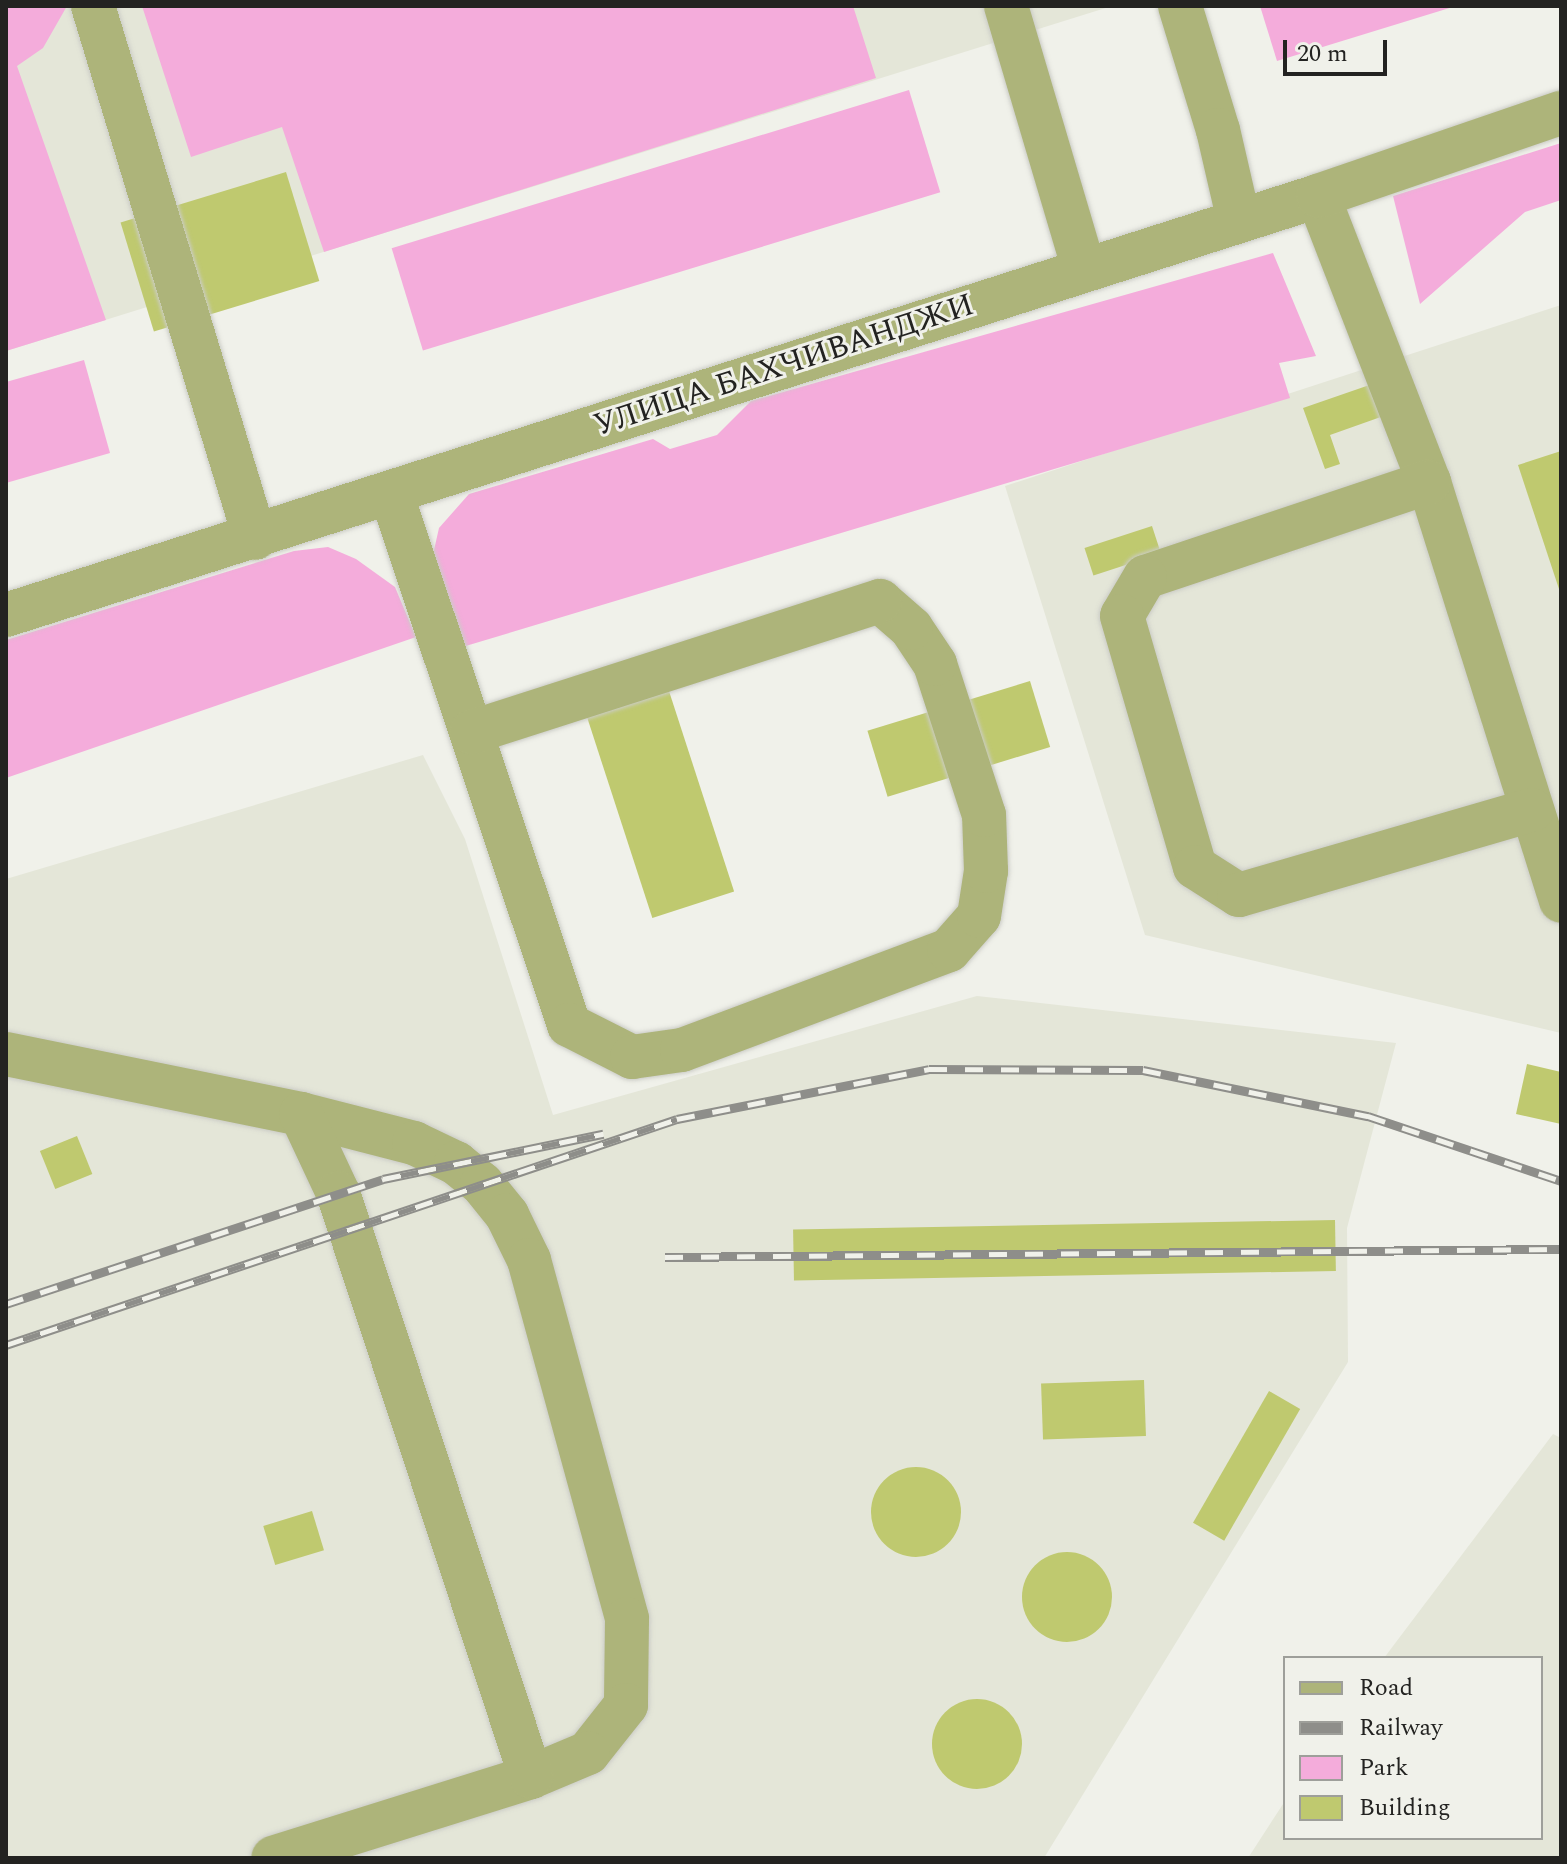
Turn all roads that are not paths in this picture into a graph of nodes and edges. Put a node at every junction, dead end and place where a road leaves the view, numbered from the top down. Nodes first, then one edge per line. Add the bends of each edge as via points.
1 (93, 6) edge
2 (1006, 6) edge
3 (1180, 6) edge
4 (1561, 113) edge
5 (1318, 196) junction
6 (1239, 221) junction
7 (1084, 270) junction
8 (1429, 482) junction
9 (391, 493) junction
10 (255, 538) junction
11 (6, 615) edge
12 (472, 732) junction
13 (1532, 810) junction
14 (1561, 901) edge
15 (6, 1054) edge
16 (301, 1114) junction
17 (531, 1777) junction
18 (273, 1858) edge

1 - 10 street
2 - 7 street
3 - 6 street
4 - 5 street, УЛИЦА БАХЧИВАНДЖИ
5 - 6 street, УЛИЦА БАХЧИВАНДЖИ
5 - 8 street
6 - 7 street, УЛИЦА БАХЧИВАНДЖИ
7 - 9 street, УЛИЦА БАХЧИВАНДЖИ
8 - 13 street
8 - 13 street via 1145,577 1122,616 1195,867 1239,895
9 - 10 street, УЛИЦА БАХЧИВАНДЖИ
9 - 12 street
10 - 11 street, УЛИЦА БАХЧИВАНДЖИ
12 - 12 street via 569,1025 632,1057 682,1050 949,950 979,916 986,871 984,815 935,664 911,628 880,601
13 - 14 street
15 - 16 street
16 - 17 street via 338,1193
16 - 17 street via 414,1143 456,1163 507,1215 529,1260 627,1619 626,1705 588,1753
17 - 18 street

